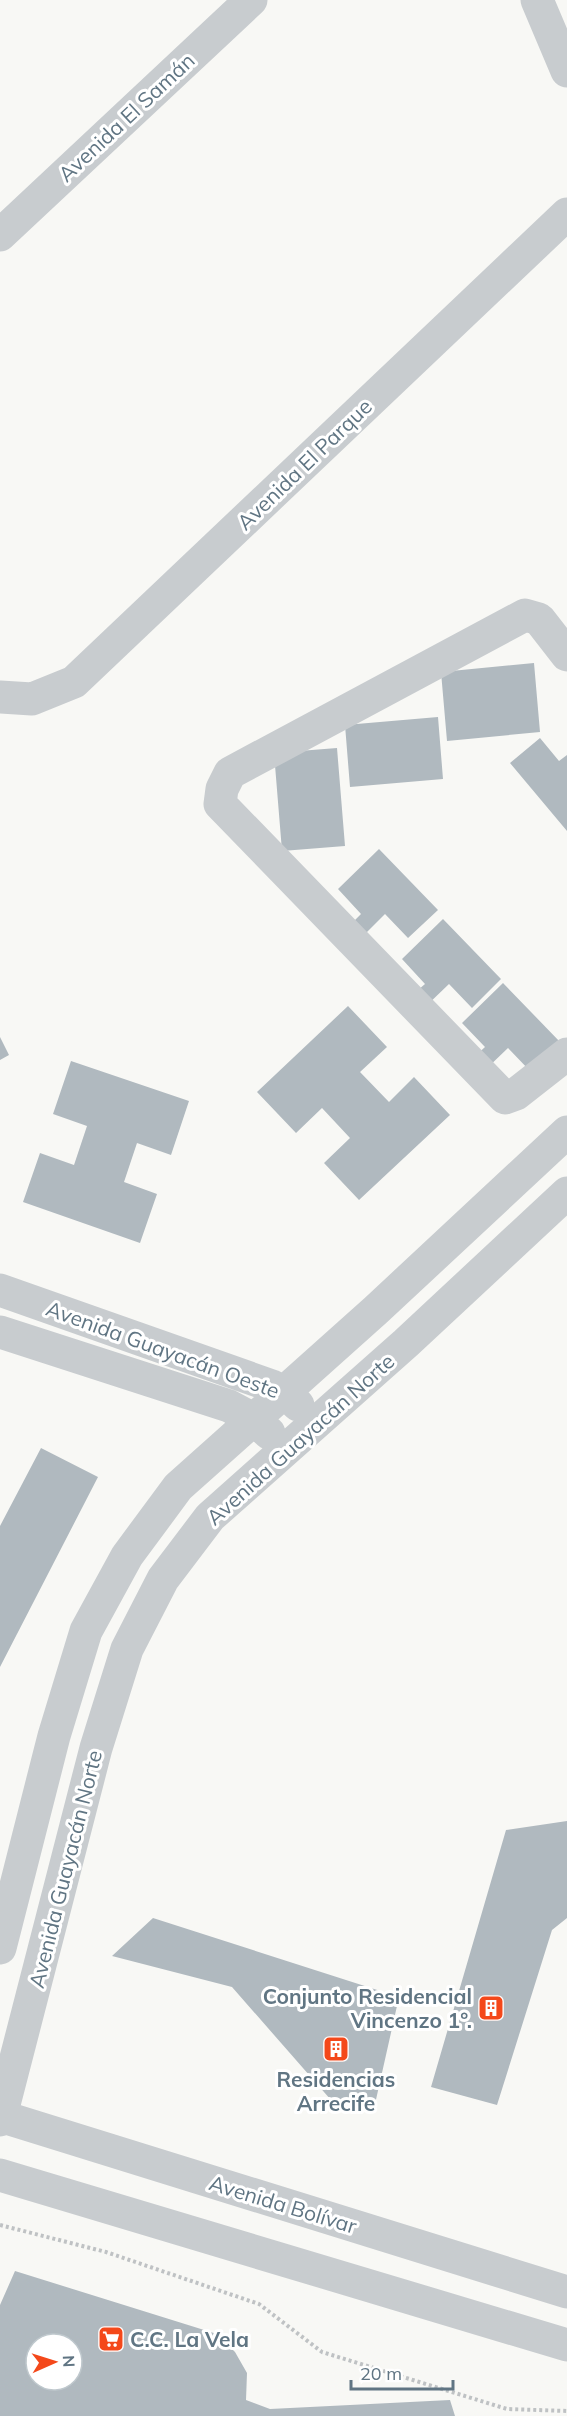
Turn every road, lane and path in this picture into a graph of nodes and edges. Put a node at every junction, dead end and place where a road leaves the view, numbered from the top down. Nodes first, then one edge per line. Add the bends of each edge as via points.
1 (251, 0) edge
2 (537, 0) edge
3 (567, 71) edge
4 (567, 214) edge
5 (0, 235) edge
6 (567, 654) edge
7 (0, 697) edge
8 (567, 1054) edge
9 (567, 1132) edge
10 (567, 1192) edge
11 (0, 1290) edge
12 (0, 1332) edge
13 (284, 1392) junction
14 (254, 1419) junction
15 (318, 1422) junction
16 (286, 1448) junction
17 (0, 1948) edge
18 (0, 2118) edge
19 (0, 2175) edge
20 (0, 2225) edge
21 (567, 2292) edge
22 (567, 2345) edge
23 (567, 2411) edge

1 - 5 street, Avenida El Samán
2 - 3 street
4 - 7 street, Avenida El Parque via 74,682 32,699
6 - 8 street via 538,620 525,615 230,772 220,804 505,1098 516,1094
9 - 13 street, Avenida Guayacán Norte
10 - 15 street, Avenida Guayacán Norte
11 - 13 street, Avenida Guayacán Oeste
12 - 14 street, Avenida Guayacán Oeste via 229,1406
13 - 14 street, Avenida Guayacán Norte
13 - 15 street, Avenida Guayacán Oeste
14 - 16 street, Avenida Guayacán Oeste
14 - 17 street, Avenida Guayacán Norte via 178,1487 126,1556 86,1631 54,1736
15 - 16 street, Avenida Guayacán Norte
16 - 18 street, Avenida Guayacán Norte via 210,1517 163,1579 127,1649 96,1748
18 - 21 street, Avenida Bolívar
19 - 22 street
20 - 23 path via 106,2252 259,2304 322,2352 507,2409

